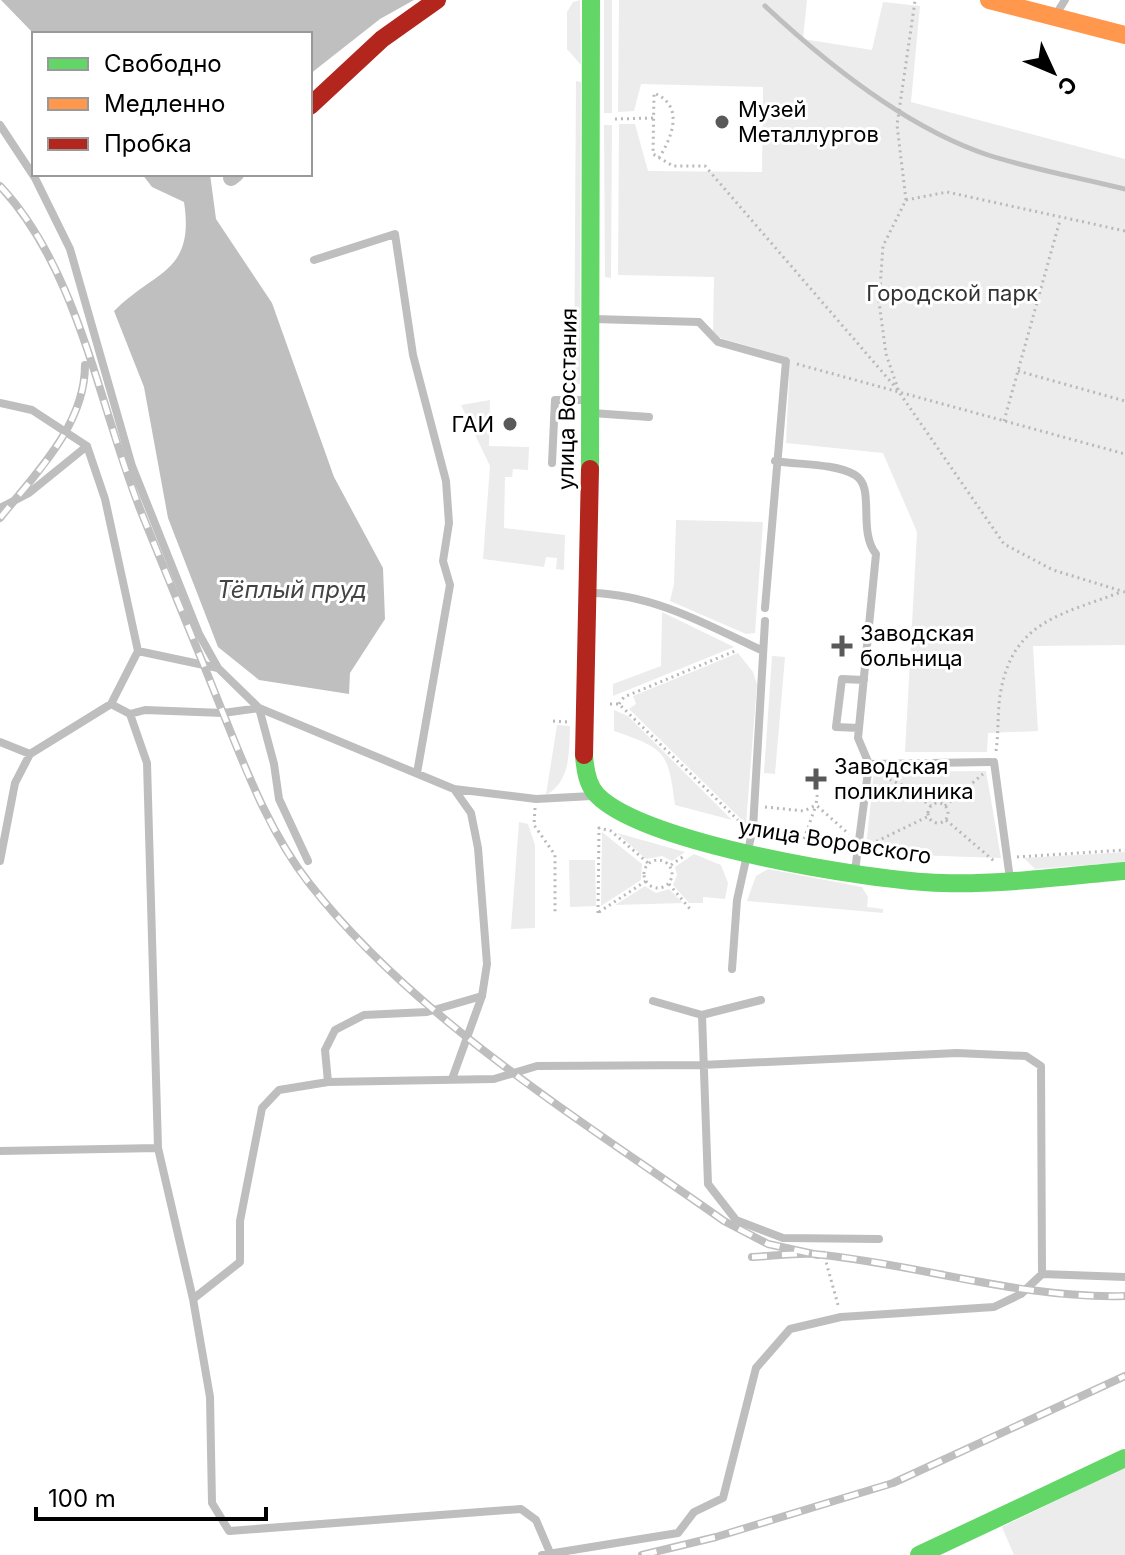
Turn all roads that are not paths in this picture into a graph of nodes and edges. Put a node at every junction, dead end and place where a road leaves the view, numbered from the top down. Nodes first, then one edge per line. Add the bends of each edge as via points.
1 (437, 0) edge
2 (591, 0) edge
3 (989, 0) edge
4 (1065, 0) edge
5 (1054, 17) junction
6 (1125, 35) edge
7 (312, 104) edge
8 (0, 125) edge
9 (32, 173) edge
10 (34, 176) edge
11 (314, 260) dead end
12 (593, 319) junction
13 (0, 403) edge
14 (592, 406) junction
15 (649, 417) dead end
16 (87, 446) junction
17 (775, 461) junction
18 (552, 463) dead end
19 (0, 508) edge
20 (588, 593) junction
21 (765, 608) dead end
22 (765, 621) dead end
23 (138, 651) junction
24 (763, 651) junction
25 (218, 668) junction
26 (864, 680) junction
27 (111, 704) junction
28 (259, 708) junction
29 (130, 714) junction
30 (859, 728) junction
31 (0, 742) edge
32 (30, 754) junction
33 (869, 764) junction
34 (417, 773) junction
35 (454, 789) junction
36 (597, 796) junction
37 (746, 853) junction
38 (0, 861) edge
39 (308, 861) dead end
40 (1125, 871) edge
41 (855, 872) junction
42 (1010, 879) junction
43 (732, 969) dead end
44 (482, 996) junction
45 (761, 1000) dead end
46 (653, 1001) dead end
47 (702, 1015) junction
48 (702, 1065) junction
49 (452, 1079) junction
50 (328, 1082) junction
51 (158, 1148) junction
52 (0, 1151) edge
53 (879, 1239) dead end
54 (1042, 1274) junction
55 (1125, 1277) edge
56 (193, 1299) junction
57 (1125, 1458) edge
58 (542, 1555) edge
59 (551, 1555) edge
60 (919, 1555) edge

1 - 7 street via 382,39
2 - 12 street, улица Восстания
3 - 5 street
4 - 5 lane
5 - 6 street
8 - 9 lane
10 - 25 lane via 70,249 132,466 199,634
11 - 34 lane via 395,234 413,355 446,481 449,523 443,561 450,585
12 - 14 street, улица Восстания
12 - 17 lane via 699,322 718,342 786,361
13 - 16 lane via 32,410
14 - 15 lane
14 - 18 lane via 555,400
14 - 20 street, улица Восстания
16 - 19 lane via 29,493
16 - 23 lane via 105,499
17 - 21 lane
17 - 26 lane via 839,470 862,481 866,542 876,554
20 - 24 lane via 666,606
20 - 36 street, улица Восстания via 584,755 586,776
22 - 24 lane
23 - 25 lane
23 - 27 lane
24 - 37 lane via 754,806
25 - 28 lane
26 - 30 lane
26 - 30 lane via 842,679 836,727
27 - 29 lane
27 - 32 lane
28 - 29 lane
28 - 34 lane
28 - 39 lane via 279,799
29 - 51 lane via 147,763
30 - 33 lane
31 - 32 lane
32 - 38 lane via 15,783
33 - 41 lane
33 - 42 lane via 992,762
34 - 35 lane
35 - 36 lane via 536,799
35 - 44 lane via 471,813 478,848 487,964
36 - 37 street, улица Воровского via 641,822
37 - 41 street, улица Воровского
37 - 43 lane
40 - 42 street, улица Воровского
41 - 42 street, улица Воровского via 920,882
44 - 49 lane
44 - 50 lane via 427,1012 364,1015 335,1030 325,1050
45 - 47 lane
46 - 47 lane
47 - 48 lane
48 - 49 lane via 537,1066 494,1079
48 - 53 lane via 708,1184 736,1220 783,1238
48 - 54 lane via 957,1053 1026,1056 1041,1066
49 - 50 lane
50 - 56 lane via 279,1090 262,1108 240,1221 240,1262
51 - 52 lane
51 - 56 lane
54 - 55 lane
54 - 59 lane via 1021,1294 994,1307 841,1317 790,1329 756,1368 723,1498 694,1512 678,1533
56 - 59 lane via 210,1397 212,1503 229,1531 521,1509 536,1520
57 - 60 street
58 - 59 lane

